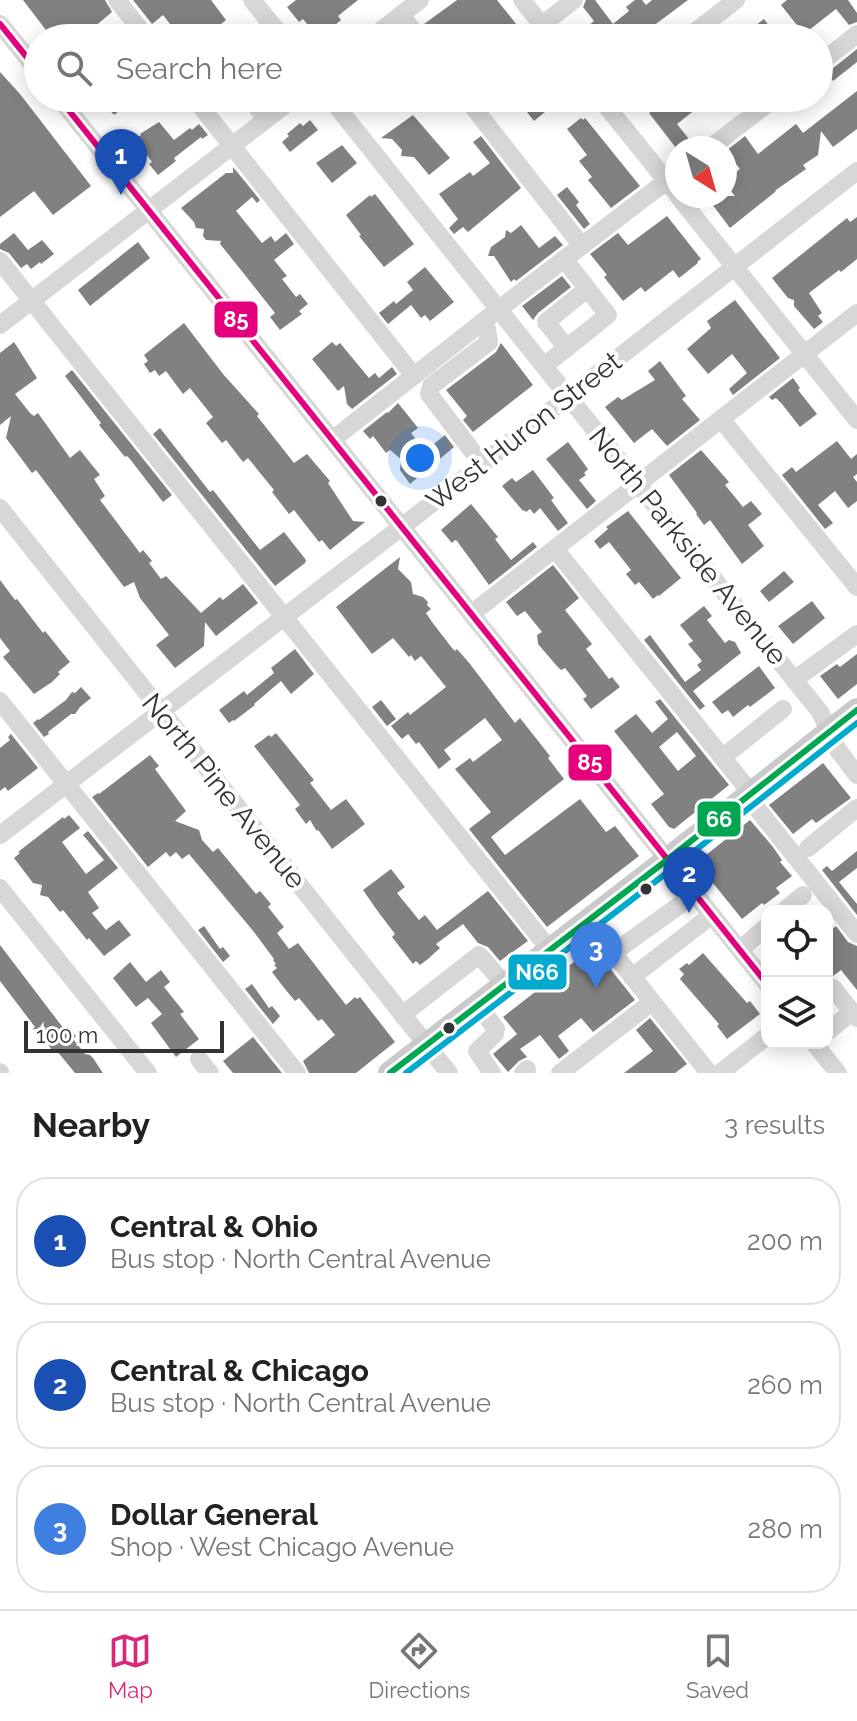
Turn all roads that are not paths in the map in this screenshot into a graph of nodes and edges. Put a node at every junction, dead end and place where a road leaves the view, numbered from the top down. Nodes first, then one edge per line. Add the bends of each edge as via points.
1 (117, 0) edge
2 (252, 0) edge
3 (420, 0) edge
4 (522, 0) edge
5 (574, 0) edge
6 (736, 0) edge
7 (401, 15) junction
8 (0, 24) edge
9 (136, 24) edge
10 (272, 24) edge
11 (389, 24) edge
12 (408, 24) edge
13 (541, 24) edge
14 (554, 24) edge
15 (705, 24) edge
16 (857, 34) edge
17 (833, 53) edge
18 (24, 54) edge
19 (70, 112) edge
20 (205, 112) edge
21 (261, 112) edge
22 (275, 112) edge
23 (341, 112) edge
24 (477, 112) edge
25 (612, 112) edge
26 (757, 112) edge
27 (266, 119) junction
28 (726, 136) edge
29 (232, 146) junction
30 (857, 171) edge
31 (665, 174) edge
32 (665, 192) edge
33 (692, 208) edge
34 (149, 210) junction
35 (582, 246) junction
36 (564, 259) junction
37 (0, 261) edge
38 (735, 266) junction
39 (587, 289) junction
40 (32, 301) junction
41 (499, 309) junction
42 (857, 313) edge
43 (482, 322) junction
44 (0, 325) edge
45 (567, 348) junction
46 (805, 354) junction
47 (544, 366) junction
48 (414, 376) junction
49 (568, 396) junction
50 (721, 419) junction
51 (857, 420) edge
52 (332, 440) junction
53 (482, 464) junction
54 (638, 484) junction
55 (0, 508) edge
56 (401, 527) junction
57 (555, 549) junction
58 (857, 587) edge
59 (471, 614) junction
60 (283, 617) junction
61 (857, 634) edge
62 (794, 680) junction
63 (0, 701) edge
64 (783, 709) dead end
65 (857, 710) edge
66 (161, 712) junction
67 (829, 732) junction
68 (723, 757) junction
69 (857, 775) edge
70 (66, 784) junction
71 (749, 794) junction
72 (857, 808) edge
73 (0, 835) edge
74 (808, 848) dead end
75 (667, 860) junction
76 (0, 888) edge
77 (695, 894) junction
78 (803, 895) dead end
79 (791, 905) edge
80 (712, 915) junction
81 (588, 921) junction
82 (761, 931) edge
83 (857, 934) edge
84 (550, 950) junction
85 (740, 950) junction
86 (613, 953) junction
87 (632, 977) junction
88 (761, 977) edge
89 (505, 985) junction
90 (833, 988) dead end
91 (652, 1002) junction
92 (478, 1005) junction
93 (402, 1015) junction
94 (854, 1015) edge
95 (833, 1028) edge
96 (761, 1041) edge
97 (427, 1045) junction
98 (819, 1049) edge
99 (394, 1072) edge
100 (148, 1073) edge
101 (297, 1073) edge
102 (449, 1073) edge
103 (491, 1073) edge
104 (560, 1073) edge
105 (709, 1073) edge
106 (720, 1073) edge
107 (838, 1073) edge

1 - 9 street
2 - 10 street
3 - 7 street
4 - 13 street
5 - 14 street
6 - 15 street
7 - 11 street
7 - 12 street
8 - 18 street
16 - 17 street
19 - 34 street
20 - 29 street
21 - 27 street
22 - 27 street
23 - 41 street, North Parkside Avenue
24 - 35 street
25 - 31 street
26 - 28 street
27 - 29 street
29 - 34 street
29 - 48 street
30 - 38 street, West Huron Street
32 - 35 street
33 - 38 street
34 - 40 street
34 - 52 street
35 - 36 street
36 - 39 street
36 - 41 street
37 - 40 street
38 - 46 street
38 - 49 street, West Huron Street
39 - 45 street via 608,315
39 - 45 street via 546,322
40 - 44 street
40 - 60 street
41 - 43 street
41 - 47 street, North Parkside Avenue
42 - 46 street
43 - 48 street
43 - 53 street via 489,342 431,386 429,394
45 - 47 street
46 - 50 street
46 - 51 street
47 - 49 street, North Parkside Avenue
48 - 52 street
49 - 53 street, West Huron Street
49 - 54 street, North Parkside Avenue
50 - 54 street
50 - 58 street
52 - 56 street
53 - 56 street, West Huron Street
54 - 57 street
54 - 62 street, North Parkside Avenue
55 - 66 street, North Pine Avenue
56 - 59 street
56 - 60 street, West Huron Street
57 - 59 street
57 - 68 street
59 - 75 street
60 - 66 street, West Huron Street
60 - 84 street
61 - 62 street
62 - 67 street, North Parkside Avenue
63 - 70 street
64 - 68 street
65 - 67 main road
66 - 70 street, West Huron Street
66 - 93 street, North Pine Avenue
67 - 69 street, North Parkside Avenue
67 - 71 main road
68 - 71 street
70 - 73 street, West Huron Street
70 - 101 street
71 - 75 main road
71 - 83 street
72 - 74 street
75 - 77 street
75 - 81 main road
76 - 100 street
77 - 80 street
77 - 86 street
78 - 79 street
80 - 85 street
80 - 87 street
81 - 84 main road
81 - 86 street
82 - 85 street
84 - 89 main road
85 - 88 street
86 - 87 street
87 - 91 street
89 - 92 main road
89 - 93 street via 479,955
90 - 94 street
91 - 104 street
91 - 105 street
92 - 97 main road
92 - 103 street via 496,1029 477,1051
93 - 97 street, North Pine Avenue
94 - 95 street
96 - 106 street
97 - 99 main road
97 - 102 street, North Pine Avenue
98 - 107 street

